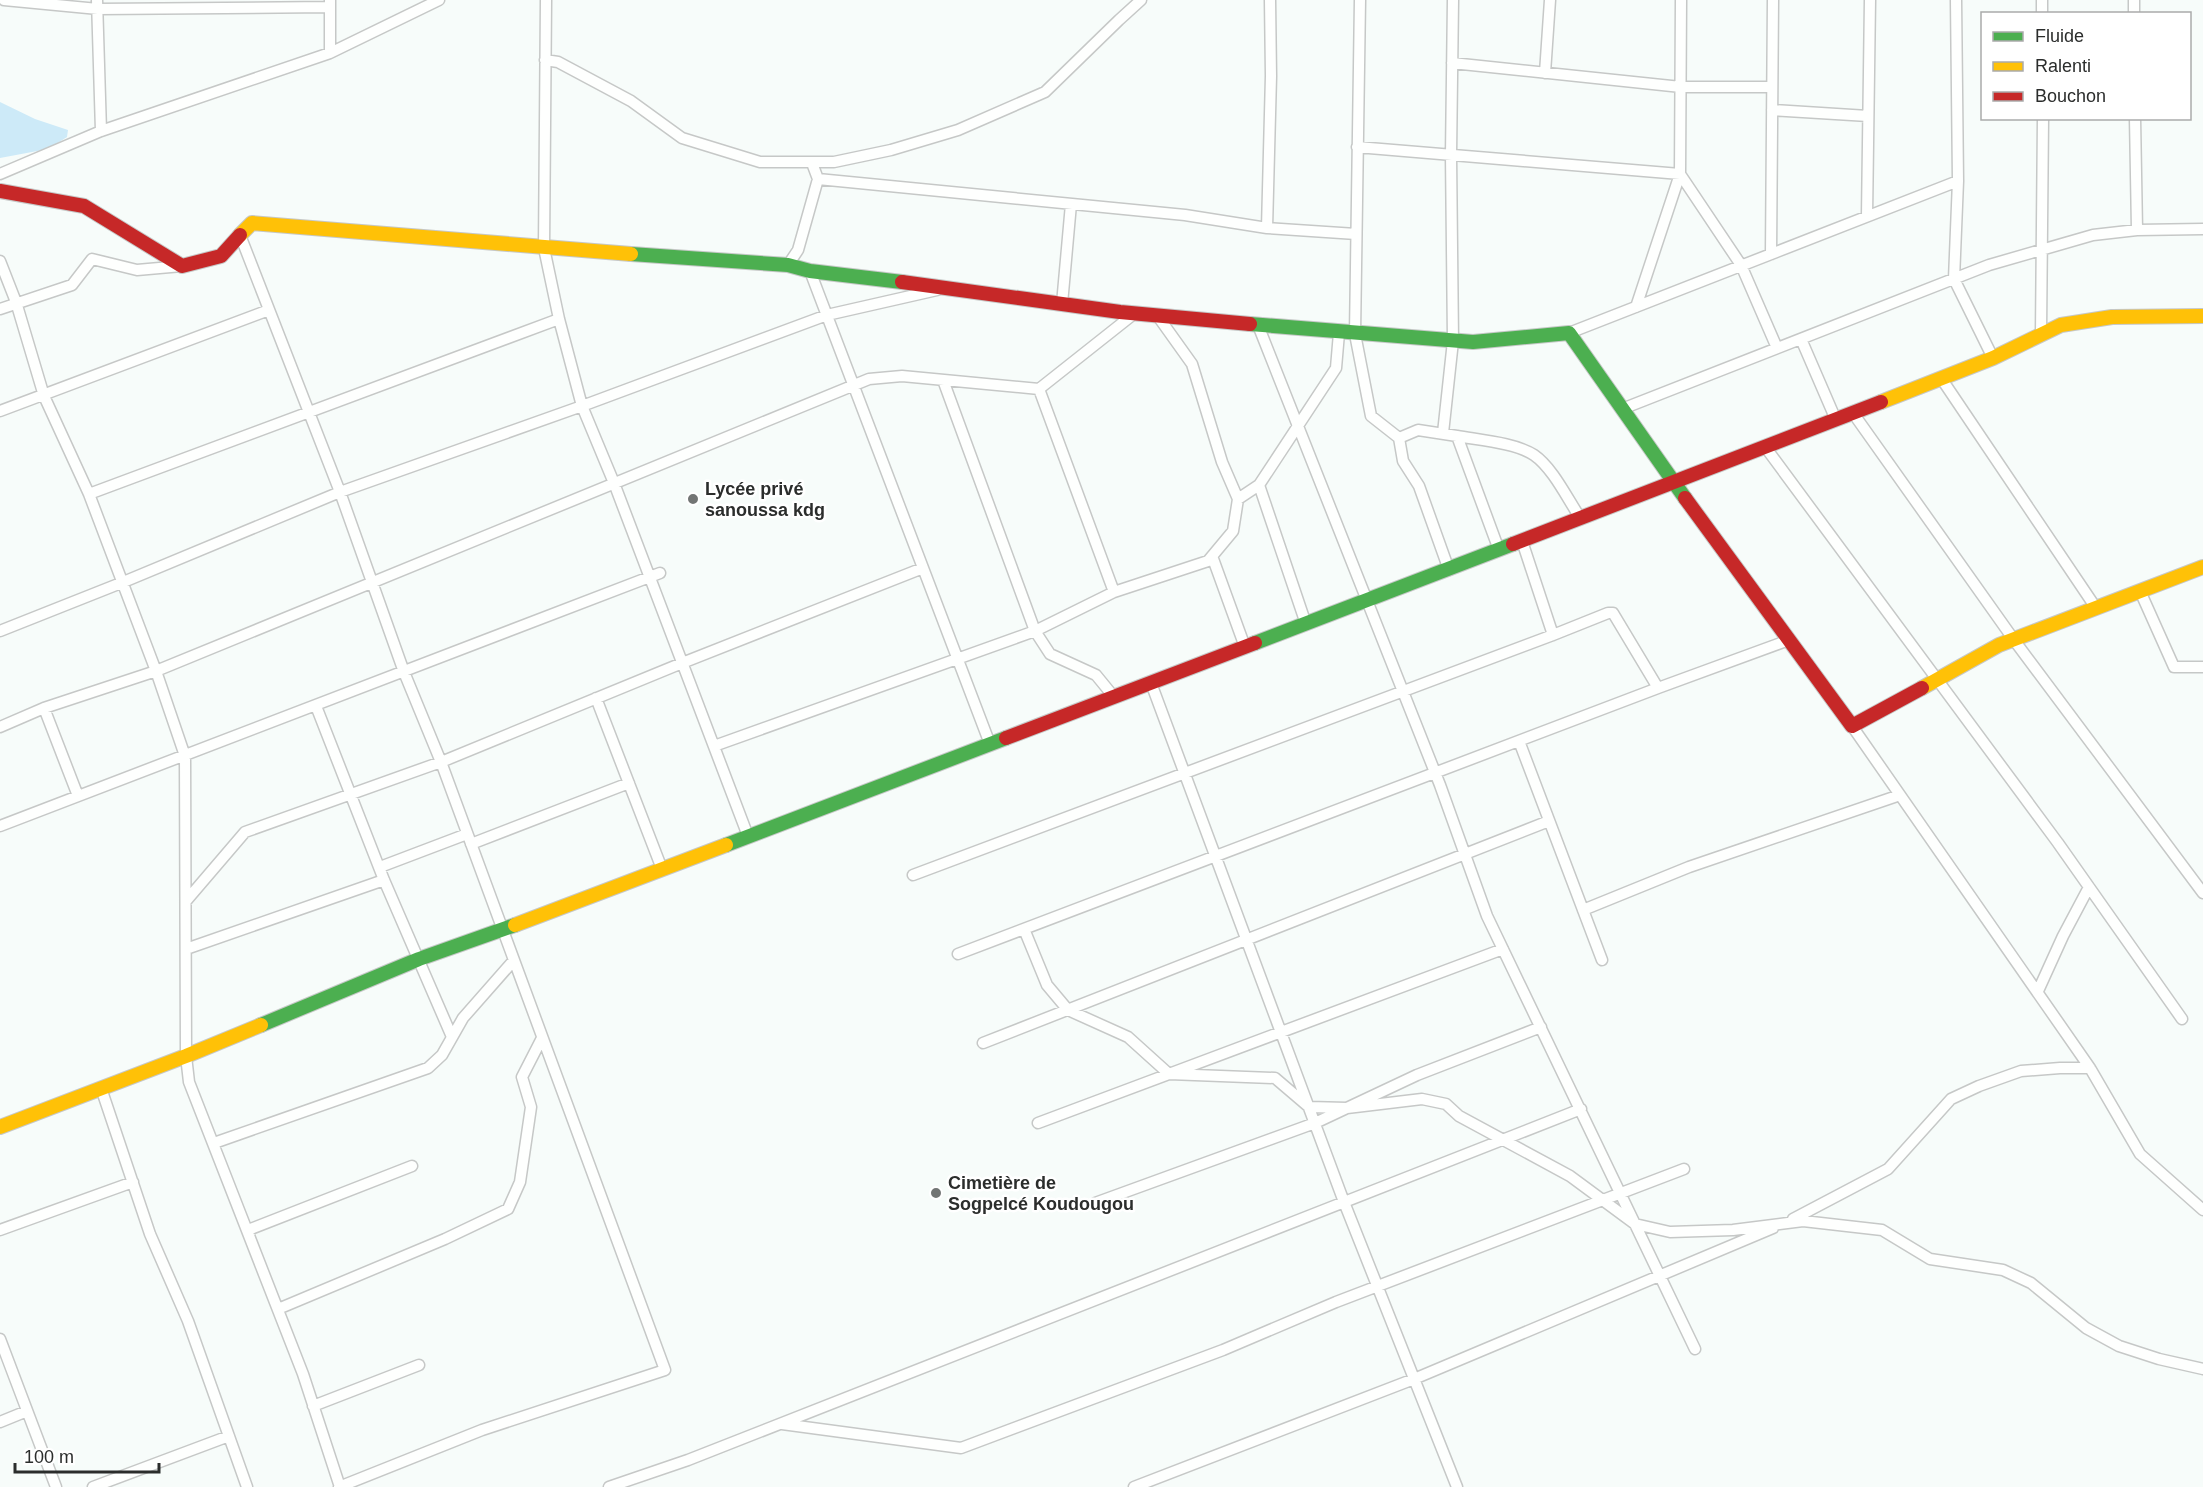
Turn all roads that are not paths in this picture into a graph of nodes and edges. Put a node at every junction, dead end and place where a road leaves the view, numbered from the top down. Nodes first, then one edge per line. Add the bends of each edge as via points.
1 (4, 0) edge
2 (439, 0) edge
3 (546, 0) edge
4 (1141, 0) edge
5 (1270, 0) edge
6 (1360, 0) edge
7 (1454, 0) edge
8 (1550, 0) edge
9 (1681, 0) edge
10 (1773, 0) edge
11 (1870, 0) edge
12 (1956, 0) edge
13 (330, 3) edge
14 (98, 4) edge
15 (330, 53) junction
16 (545, 60) junction
17 (1452, 63) junction
18 (1545, 73) junction
19 (1681, 87) junction
20 (1772, 87) junction
21 (1772, 110) junction
22 (1868, 116) junction
23 (2043, 120) edge
24 (2136, 120) edge
25 (101, 131) junction
26 (1358, 147) junction
27 (1451, 155) junction
28 (812, 163) junction
29 (0, 174) edge
30 (1680, 174) junction
31 (818, 179) junction
32 (1958, 181) junction
33 (0, 191) edge
34 (1071, 204) junction
35 (1867, 216) junction
36 (1267, 228) junction
37 (2203, 229) edge
38 (2137, 230) junction
39 (1356, 234) junction
40 (240, 235) junction
41 (544, 248) junction
42 (2043, 250) junction
43 (1771, 254) junction
44 (0, 261) edge
45 (788, 265) junction
46 (182, 266) junction
47 (1741, 266) junction
48 (810, 271) junction
49 (1954, 279) junction
50 (949, 288) junction
51 (16, 302) junction
52 (1062, 304) junction
53 (1636, 307) junction
54 (0, 309) edge
55 (269, 310) junction
56 (1135, 313) junction
57 (827, 315) junction
58 (1157, 315) junction
59 (2203, 316) edge
60 (559, 319) junction
61 (1258, 325) junction
62 (1339, 333) junction
63 (1569, 333) junction
64 (2042, 333) junction
65 (1354, 334) junction
66 (1801, 339) junction
67 (1453, 341) junction
68 (1777, 348) junction
69 (1993, 358) junction
70 (1941, 378) junction
71 (943, 380) junction
72 (854, 385) junction
73 (1039, 389) junction
74 (44, 396) junction
75 (582, 406) junction
76 (1622, 409) junction
77 (0, 411) edge
78 (308, 413) junction
79 (1853, 413) junction
80 (1836, 420) junction
81 (1298, 426) junction
82 (1443, 433) junction
83 (1457, 436) junction
84 (1399, 438) junction
85 (1766, 448) junction
86 (614, 483) junction
87 (1674, 483) junction
88 (1259, 485) junction
89 (340, 492) junction
90 (89, 494) junction
91 (1238, 499) junction
92 (1581, 519) junction
93 (1522, 542) junction
94 (1499, 550) junction
95 (1212, 556) junction
96 (2203, 567) edge
97 (923, 568) junction
98 (1449, 570) junction
99 (660, 573) dead end
100 (649, 578) junction
101 (373, 582) junction
102 (121, 583) junction
103 (2140, 591) junction
104 (1114, 592) junction
105 (1366, 601) junction
106 (2096, 608) junction
107 (1306, 624) junction
108 (0, 631) edge
109 (1035, 631) junction
110 (1553, 635) junction
111 (1789, 640) junction
112 (2014, 640) junction
113 (1245, 647) junction
114 (957, 658) junction
115 (682, 663) junction
116 (2203, 668) edge
117 (156, 670) junction
118 (404, 672) junction
119 (1937, 680) junction
120 (1151, 683) junction
121 (1658, 688) junction
122 (1402, 690) junction
123 (1114, 697) junction
124 (596, 698) junction
125 (316, 706) junction
126 (44, 708) junction
127 (0, 726) edge
128 (1852, 726) junction
129 (1519, 741) junction
130 (990, 744) junction
131 (714, 746) junction
132 (185, 756) junction
133 (441, 762) junction
134 (1184, 772) junction
135 (1435, 773) junction
136 (629, 783) junction
137 (352, 794) junction
138 (1900, 795) junction
139 (78, 796) junction
140 (1550, 821) junction
141 (0, 826) edge
142 (748, 836) junction
143 (469, 839) junction
144 (1465, 854) junction
145 (1215, 856) junction
146 (380, 867) junction
147 (662, 869) junction
148 (913, 874) dead end
149 (384, 880) junction
150 (2089, 887) junction
151 (2203, 893) edge
152 (186, 900) junction
153 (1583, 910) junction
154 (1024, 929) junction
155 (503, 930) junction
156 (1246, 940) junction
157 (186, 949) junction
158 (1503, 949) junction
159 (958, 954) dead end
160 (419, 959) junction
161 (514, 960) junction
162 (1602, 960) dead end
163 (2038, 991) junction
164 (1068, 1010) junction
165 (2182, 1018) dead end
166 (1540, 1027) junction
167 (1281, 1033) junction
168 (452, 1037) junction
169 (542, 1038) junction
170 (983, 1043) dead end
171 (186, 1056) junction
172 (2090, 1068) junction
173 (1170, 1074) junction
174 (101, 1089) junction
175 (1309, 1107) junction
176 (1347, 1108) junction
177 (1581, 1109) junction
178 (1038, 1123) dead end
179 (1315, 1123) junction
180 (0, 1127) edge
181 (1502, 1140) junction
182 (214, 1143) junction
183 (412, 1166) dead end
184 (1684, 1169) dead end
185 (133, 1182) junction
186 (1621, 1193) junction
187 (1604, 1200) junction
188 (1344, 1202) junction
189 (1095, 1203) dead end
190 (2203, 1210) edge
191 (1786, 1223) junction
192 (1635, 1224) junction
193 (0, 1230) edge
194 (248, 1230) junction
195 (1661, 1277) junction
196 (1377, 1287) junction
197 (278, 1310) junction
198 (0, 1339) edge
199 (1695, 1349) dead end
200 (419, 1365) dead end
201 (2203, 1369) edge
202 (1414, 1379) junction
203 (313, 1406) junction
204 (27, 1411) junction
205 (0, 1422) edge
206 (779, 1424) junction
207 (230, 1436) junction
208 (56, 1487) edge
209 (93, 1487) edge
210 (247, 1487) edge
211 (340, 1487) edge
212 (609, 1487) edge
213 (1134, 1487) edge
214 (1457, 1487) edge

1 - 14 street
2 - 15 street
3 - 16 street
4 - 28 street via 1045,92 947,134 891,150
5 - 36 street
6 - 26 street
7 - 17 street
8 - 18 street
9 - 19 street
10 - 20 street
11 - 22 street
12 - 32 street
13 - 14 street
13 - 15 street
14 - 25 street
15 - 25 street
16 - 28 street via 558,62 631,101 682,138 760,162
16 - 41 street
17 - 18 street
17 - 27 street
18 - 19 street
19 - 20 street
19 - 30 street
20 - 21 street
21 - 22 street
21 - 43 street
22 - 35 street
23 - 42 street
24 - 38 street
25 - 29 street
26 - 27 street
26 - 39 street
27 - 30 street
27 - 67 street
28 - 31 street
30 - 47 street
30 - 53 street
31 - 34 street
31 - 45 street via 798,250
32 - 35 street
32 - 49 street
33 - 46 street via 84,206
34 - 36 street
34 - 52 street
35 - 43 street
36 - 39 street
37 - 38 street
38 - 42 street via 2093,235
39 - 65 street
40 - 41 street via 252,223
40 - 46 street via 221,256
40 - 55 street
41 - 45 street
41 - 60 street
42 - 49 street
42 - 64 street
43 - 47 street
44 - 51 street
45 - 48 street
46 - 51 street via 137,270 92,259 72,285
47 - 53 street
47 - 68 street
48 - 50 street
48 - 57 street
49 - 66 street
49 - 69 street
50 - 52 street
50 - 57 street
51 - 54 street
51 - 74 street
52 - 56 street
53 - 63 street
55 - 74 street
55 - 78 street
56 - 58 street
56 - 73 street
57 - 72 street
57 - 75 street
58 - 61 street
58 - 91 street via 1192,364 1222,462
59 - 64 street via 2112,317 2061,325
60 - 75 street
60 - 78 street
61 - 62 street
61 - 81 street
62 - 65 street
62 - 81 street via 1336,368
63 - 67 street
63 - 76 street
64 - 69 street
65 - 67 street
65 - 84 street via 1371,416
66 - 68 street
66 - 80 street
67 - 82 street
68 - 76 street
69 - 70 street
70 - 79 street
70 - 106 street
71 - 72 street via 902,376 869,379
71 - 73 street
71 - 109 street
72 - 86 street
72 - 97 street
73 - 104 street
74 - 77 street
74 - 90 street
75 - 86 street
75 - 89 street
76 - 87 street
78 - 89 street
78 - 90 street
79 - 80 street
79 - 112 street
80 - 85 street
81 - 88 street
81 - 105 street
82 - 83 street
82 - 84 street via 1418,430
83 - 92 street via 1522,449 1536,456
83 - 94 street
84 - 98 street via 1403,461 1419,486
85 - 87 street
85 - 119 street
86 - 100 street
86 - 101 street
87 - 92 street
87 - 111 street
88 - 91 street
88 - 107 street
89 - 101 street
89 - 102 street
90 - 102 street
91 - 95 street via 1233,531
92 - 93 street
93 - 94 street
93 - 110 street
94 - 98 street
95 - 104 street via 1208,561
95 - 113 street
96 - 103 street
97 - 114 street
97 - 115 street
98 - 105 street
99 - 100 street
100 - 115 street
100 - 118 street
101 - 117 street
101 - 118 street
102 - 108 street
102 - 117 street
103 - 106 street
103 - 116 street via 2174,667
104 - 109 street
105 - 107 street
105 - 122 street
106 - 112 street
107 - 113 street
109 - 114 street
109 - 123 street via 1050,654 1096,675
110 - 121 street via 1613,614
110 - 122 street
111 - 121 street
111 - 128 street
112 - 119 street
112 - 151 street
113 - 120 street
114 - 130 street
114 - 131 street
115 - 124 street
115 - 131 street
117 - 126 street
117 - 132 street
118 - 125 street
118 - 133 street
119 - 128 street
119 - 150 street
120 - 123 street
120 - 134 street
121 - 129 street
122 - 134 street
122 - 135 street
123 - 130 street
124 - 133 street
124 - 136 street
125 - 132 street
125 - 137 street
126 - 127 street
126 - 139 street
128 - 138 street
129 - 135 street
129 - 140 street
130 - 142 street
131 - 142 street
132 - 139 street
132 - 152 street
133 - 137 street
133 - 143 street
134 - 145 street
134 - 148 street
135 - 144 street
135 - 145 street
136 - 143 street
136 - 147 street
137 - 146 street
137 - 152 street via 245,832
138 - 153 street via 1689,867
138 - 163 street
139 - 141 street
140 - 144 street
140 - 153 street
142 - 147 street
143 - 146 street
143 - 155 street
144 - 156 street
144 - 158 street
145 - 154 street
145 - 156 street
146 - 149 street
147 - 155 street
149 - 157 street
149 - 160 street
150 - 163 street
150 - 165 street
152 - 157 street
153 - 162 street
154 - 159 street
154 - 164 street via 1047,985
155 - 160 street
155 - 161 street
156 - 164 street
156 - 167 street
157 - 171 street
158 - 166 street
158 - 167 street
160 - 168 street
160 - 171 street
161 - 168 street via 463,1018
161 - 169 street
163 - 172 street
164 - 170 street
164 - 173 street via 1128,1037
166 - 176 street via 1417,1075
166 - 177 street
167 - 173 street
167 - 175 street
168 - 182 street via 442,1055 428,1068
169 - 197 street via 522,1077 531,1107 520,1182 508,1209
169 - 211 street via 665,1370 482,1430
171 - 174 street
171 - 182 street via 189,1082
172 - 190 street via 2140,1154
172 - 191 street via 2021,1071 1951,1099 1888,1169
173 - 175 street via 1275,1078
173 - 178 street
174 - 180 street
174 - 185 street
175 - 176 street
175 - 179 street
176 - 179 street
176 - 181 street via 1422,1099 1446,1104 1459,1116
177 - 181 street
177 - 186 street
179 - 188 street
179 - 189 street
181 - 187 street via 1570,1176
181 - 188 street
182 - 194 street
183 - 194 street
184 - 186 street
185 - 193 street
185 - 207 street
186 - 187 street
186 - 192 street
187 - 192 street
187 - 196 street
188 - 196 street
188 - 206 street
191 - 192 street via 1670,1232
191 - 195 street
191 - 201 street via 1803,1221 1882,1230 1930,1259 2003,1270 2031,1282 2086,1328 2119,1346
192 - 195 street
194 - 197 street
195 - 199 street
195 - 202 street
196 - 202 street
196 - 206 street via 1223,1350 961,1448
197 - 203 street
198 - 204 street
200 - 203 street
202 - 213 street
202 - 214 street
203 - 211 street
204 - 205 street
204 - 208 street
206 - 212 street
207 - 209 street
207 - 210 street

